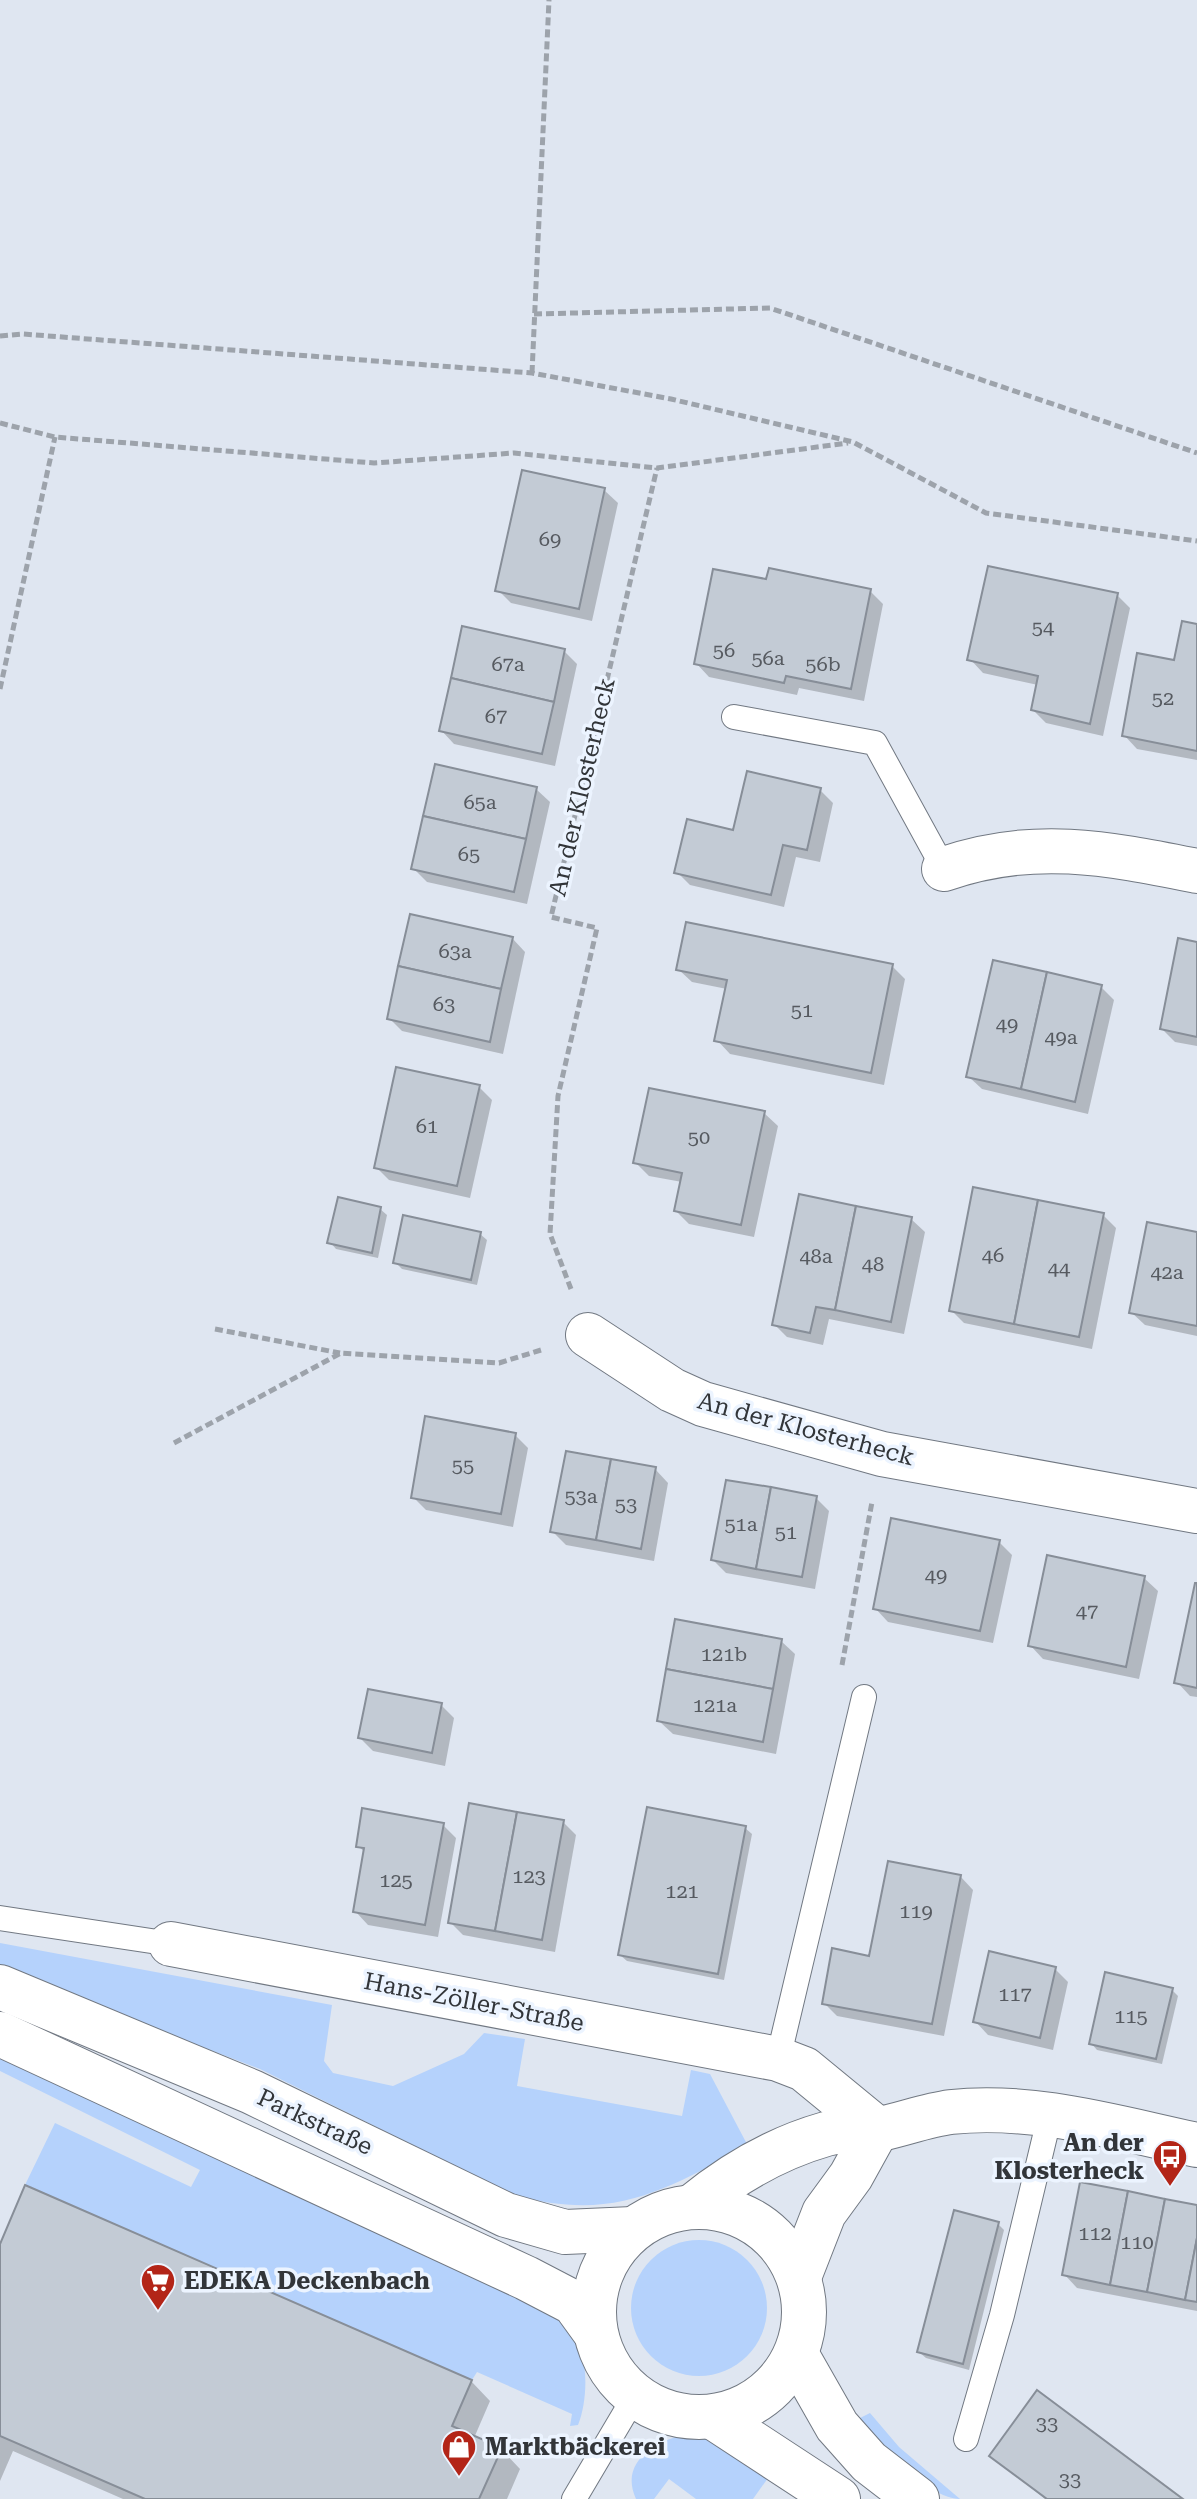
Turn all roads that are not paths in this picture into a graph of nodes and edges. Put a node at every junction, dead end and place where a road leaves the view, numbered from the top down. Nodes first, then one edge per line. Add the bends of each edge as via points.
1 (734, 717) dead end
2 (944, 869) joint
3 (1197, 871) edge
4 (588, 1335) road end
5 (1197, 1511) edge
6 (864, 1697) dead end
7 (0, 1918) edge
8 (171, 1944) joint
9 (0, 1987) edge
10 (0, 2034) edge
11 (778, 2059) junction
12 (1050, 2115) junction
13 (877, 2129) junction
14 (1197, 2145) edge
15 (693, 2206) junction
16 (633, 2229) junction
17 (799, 2277) junction
18 (595, 2332) junction
19 (796, 2354) junction
20 (635, 2396) junction
21 (713, 2417) junction
22 (966, 2439) dead end
23 (574, 2499) edge
24 (838, 2499) edge
25 (917, 2499) edge

1 - 2 lane via 875,743
2 - 3 main road via 1012,852 1058,849
4 - 5 main road, An der Klosterheck via 703,1404 882,1454
6 - 11 lane
7 - 8 lane
8 - 11 main road, Hans-Zöller-Straße
9 - 16 main road, Parkstraße via 252,2092 506,2215 565,2232
10 - 18 main road via 526,2278 574,2303
11 - 13 main road, Hans-Zöller-Straße via 804,2069
12 - 13 main road via 986,2110
12 - 14 main road
12 - 22 lane
13 - 15 main road via 828,2133 770,2154
13 - 17 main road via 824,2213
15 - 16 main road via 651,2217
15 - 17 main road via 720,2208 757,2225 786,2252
16 - 18 main road via 613,2250 600,2275 593,2303
17 - 19 main road via 803,2315
18 - 20 main road via 609,2367
19 - 21 main road via 753,2402
19 - 25 main road via 837,2426 869,2462
20 - 21 main road via 659,2410
20 - 23 lane
21 - 24 main road

